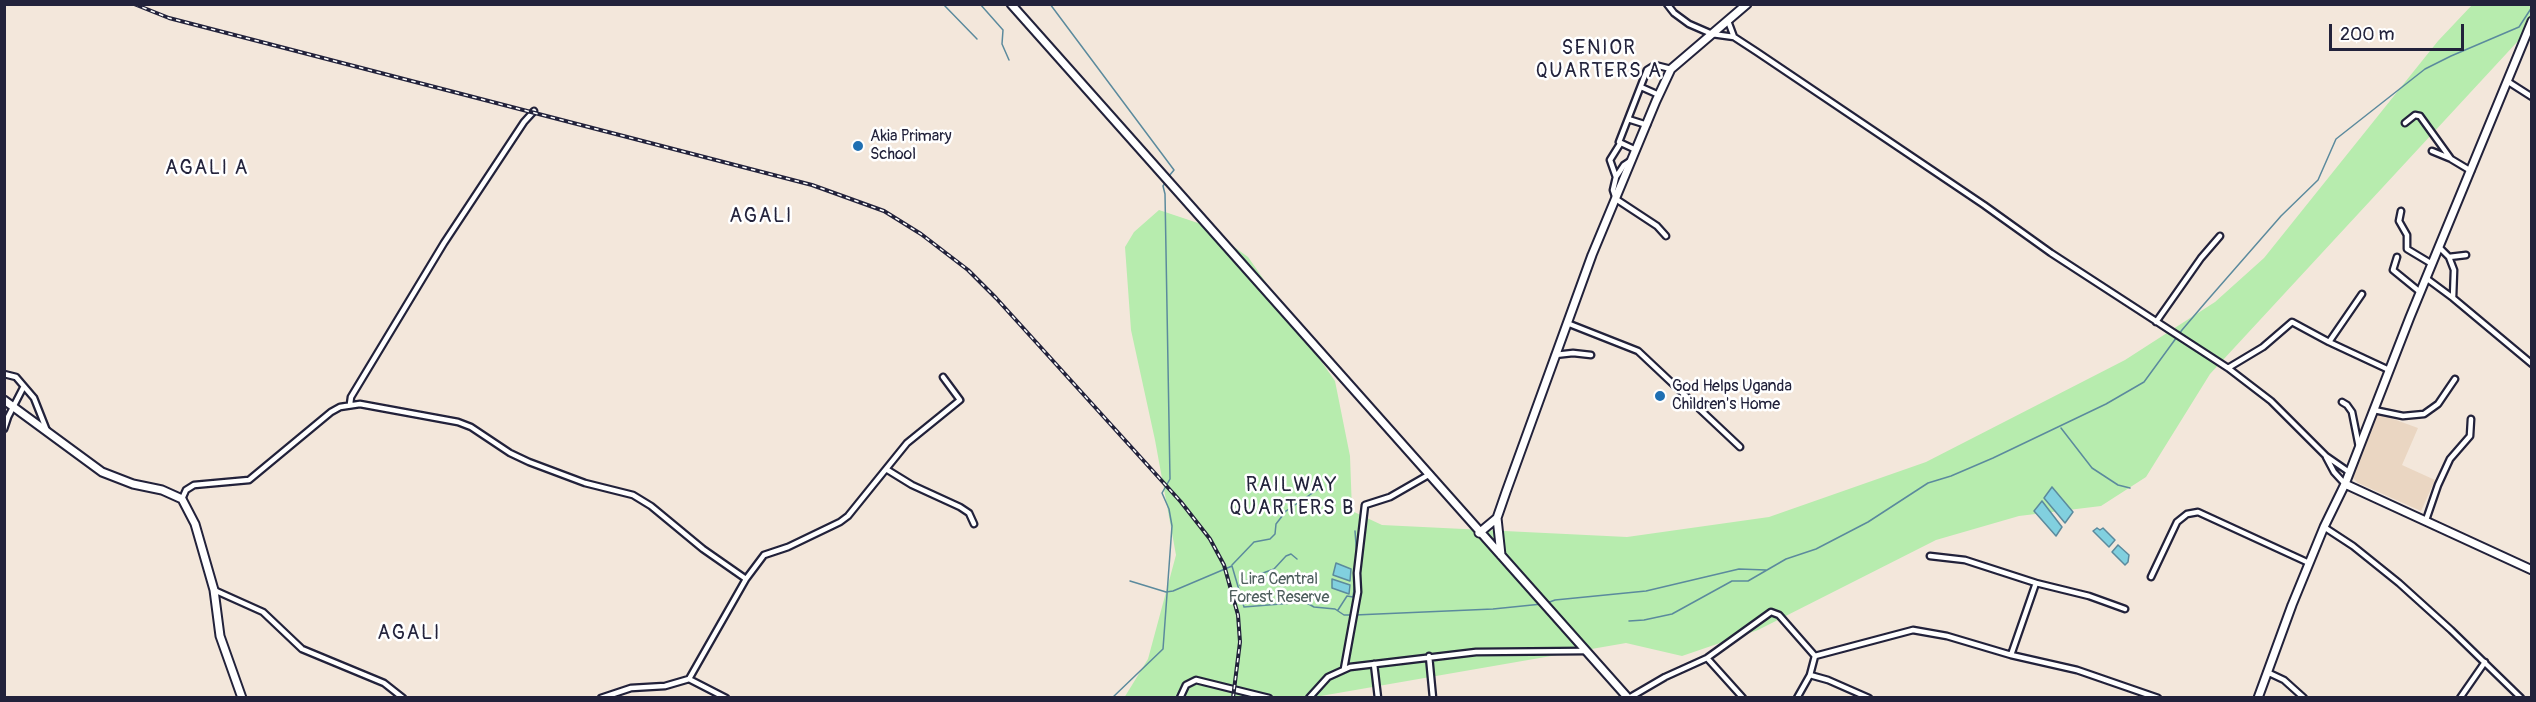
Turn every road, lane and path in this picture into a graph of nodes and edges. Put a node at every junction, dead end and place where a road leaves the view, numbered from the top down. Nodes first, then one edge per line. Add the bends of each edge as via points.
1 (1011, 4) edge
2 (1667, 4) edge
3 (1747, 4) edge
4 (1728, 21) junction
5 (2532, 21) edge
6 (1713, 34) junction
7 (1734, 37) junction
8 (1671, 69) junction
9 (2507, 81) junction
10 (1641, 87) junction
11 (1659, 95) junction
12 (2532, 97) edge
13 (534, 111) dead end
14 (1628, 119) junction
15 (2405, 123) dead end
16 (1647, 125) junction
17 (1620, 144) junction
18 (1636, 150) junction
19 (2432, 152) dead end
20 (2451, 159) junction
21 (1631, 160) junction
22 (2471, 171) junction
23 (1616, 177) junction
24 (1616, 199) junction
25 (2401, 211) dead end
26 (1666, 236) dead end
27 (2220, 236) dead end
28 (2439, 247) junction
29 (2466, 255) dead end
30 (2397, 257) dead end
31 (2449, 258) junction
32 (2432, 264) junction
33 (2426, 278) junction
34 (2420, 292) junction
35 (2362, 294) dead end
36 (2453, 298) junction
37 (2157, 322) junction
38 (1567, 323) junction
39 (2329, 342) junction
40 (1555, 355) junction
41 (1592, 355) dead end
42 (2532, 364) edge
43 (2228, 368) junction
44 (2389, 370) junction
45 (4, 374) edge
46 (943, 377) dead end
47 (2455, 379) dead end
48 (23, 388) junction
49 (4, 400) edge
50 (2342, 402) dead end
51 (350, 404) junction
52 (13, 407) junction
53 (2374, 410) junction
54 (2471, 419) dead end
55 (4, 429) edge
56 (47, 431) junction
57 (1740, 447) dead end
58 (2359, 447) junction
59 (2326, 456) junction
60 (886, 470) junction
61 (2349, 472) junction
62 (1430, 474) junction
63 (2344, 484) junction
64 (182, 499) junction
65 (1497, 518) junction
66 (2426, 520) junction
67 (974, 524) dead end
68 (2324, 527) junction
69 (1479, 533) junction
70 (1501, 555) junction
71 (1930, 556) dead end
72 (2309, 563) junction
73 (2532, 570) edge
74 (2151, 577) dead end
75 (746, 579) junction
76 (2036, 583) junction
77 (214, 590) junction
78 (2125, 609) dead end
79 (1586, 651) junction
80 (2011, 655) junction
81 (1429, 656) junction
82 (1815, 656) junction
83 (1707, 658) junction
84 (2485, 662) junction
85 (1374, 664) junction
86 (1344, 669) junction
87 (2267, 672) junction
88 (1810, 675) junction
89 (689, 679) junction
90 (242, 698) edge
91 (403, 698) edge
92 (601, 698) edge
93 (726, 698) edge
94 (1180, 698) edge
95 (1269, 698) edge
96 (1310, 698) edge
97 (1378, 698) edge
98 (1433, 698) edge
99 (1628, 698) edge
100 (1743, 698) edge
101 (1797, 698) edge
102 (1869, 698) edge
103 (2158, 698) edge
104 (2258, 698) edge
105 (2304, 698) edge
106 (2460, 698) edge
107 (2521, 698) edge

1 - 62 street
2 - 6 street via 1689,24
3 - 4 street
4 - 6 street
4 - 7 street
5 - 9 street
6 - 7 street
6 - 8 street
7 - 37 street
8 - 10 street via 1652,66
8 - 11 street
9 - 12 street
9 - 22 street
10 - 11 street
10 - 14 street
11 - 16 street
13 - 51 street via 444,243
14 - 16 street
14 - 17 street
15 - 20 street via 2415,115 2420,116
16 - 18 street
17 - 18 street
17 - 23 street via 1610,160
18 - 21 street
19 - 20 street
20 - 22 street
21 - 23 street
21 - 24 street
22 - 28 street
23 - 24 street
24 - 26 street
24 - 38 street
25 - 32 street via 2399,221 2408,235 2408,250
27 - 37 street
28 - 31 street
28 - 32 street
29 - 31 street
30 - 34 street via 2393,270
31 - 36 street via 2455,275
32 - 33 street
33 - 34 street
33 - 36 street
34 - 44 street
35 - 39 street
36 - 42 street
37 - 43 street
38 - 40 street
38 - 57 street via 1638,351
39 - 43 street via 2292,322 2263,347
39 - 44 street
40 - 41 street
40 - 65 street
43 - 59 street via 2271,401
44 - 53 street
45 - 48 street via 16,377
46 - 60 street via 960,400 919,431
47 - 53 street via 2438,404 2424,414 2403,416
48 - 52 street
48 - 56 street via 36,402
49 - 52 street
50 - 58 street via 2352,412
51 - 64 street via 310,427 249,480 194,485
51 - 75 street via 458,422 542,468 633,495
52 - 55 street
52 - 56 street
53 - 58 street
54 - 66 street via 2470,436 2450,459
56 - 64 street via 102,472
58 - 61 street
59 - 61 street
59 - 63 street
60 - 67 street via 960,507 969,513
60 - 75 street via 844,519 764,555
61 - 63 street
62 - 69 street
62 - 86 street via 1390,497 1365,505 1358,592
63 - 66 street
63 - 68 street
64 - 77 street via 195,524
65 - 69 street
65 - 70 street
66 - 73 street
68 - 72 street
68 - 84 street via 2387,573
69 - 70 street
70 - 79 street
71 - 76 street via 1965,560
72 - 74 street via 2198,512 2177,522
72 - 87 street
75 - 89 street
76 - 78 street
76 - 80 street
77 - 90 street via 220,636
77 - 91 street via 263,612 302,649 384,683
79 - 81 street via 1505,650
79 - 99 street
80 - 82 street via 1912,630
80 - 103 street via 2077,670
81 - 85 street
81 - 98 street
82 - 83 street via 1779,615 1771,612
82 - 88 street
83 - 99 street
83 - 100 street
84 - 106 street
84 - 107 street
85 - 86 street
85 - 97 street
86 - 96 street via 1328,677
87 - 104 street
87 - 105 street via 2284,680
88 - 101 street
88 - 102 street
89 - 92 street via 665,686 631,688
89 - 93 street
94 - 95 street via 1186,685 1196,680

